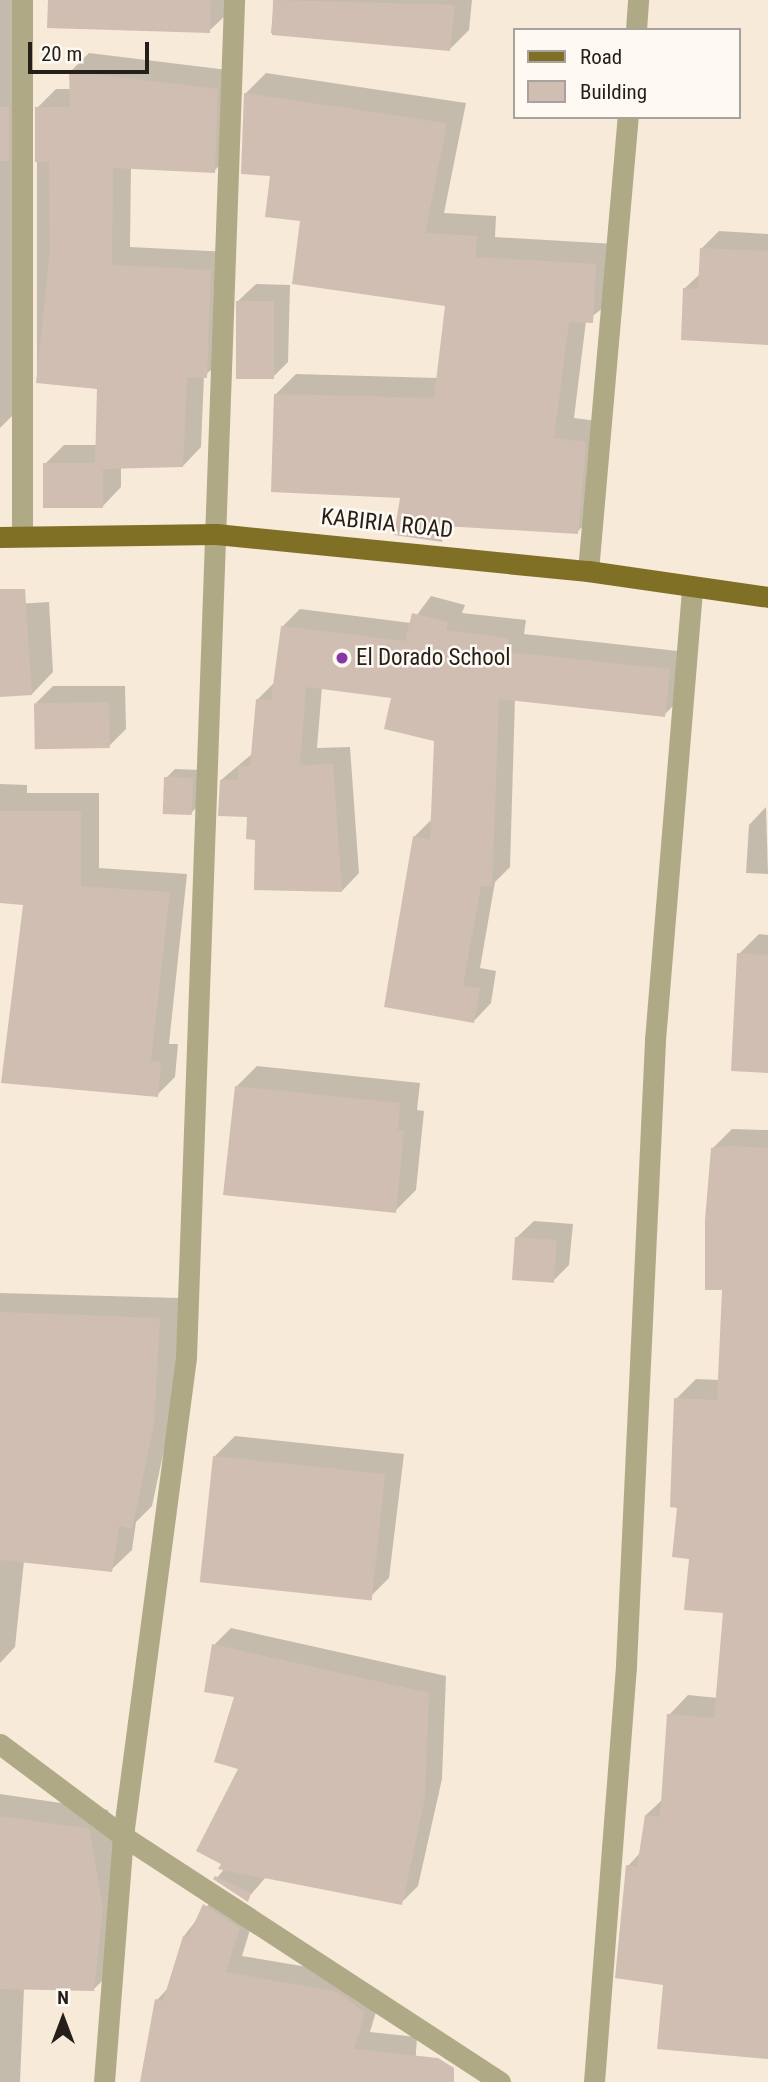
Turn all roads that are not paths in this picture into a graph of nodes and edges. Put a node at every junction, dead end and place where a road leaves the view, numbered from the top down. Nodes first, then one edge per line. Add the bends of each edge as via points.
1 (22, 0) edge
2 (233, 0) edge
3 (638, 0) edge
4 (636, 28) edge
5 (628, 119) edge
6 (22, 533) junction
7 (216, 534) junction
8 (0, 537) edge
9 (588, 571) junction
10 (692, 587) junction
11 (768, 597) edge
12 (0, 1744) edge
13 (123, 1836) junction
14 (104, 2082) edge
15 (500, 2082) edge
16 (594, 2082) edge

1 - 6 street
2 - 7 street
3 - 4 street
5 - 9 street
6 - 7 main road, KABIRIA ROAD
6 - 8 main road, KABIRIA ROAD
7 - 9 main road, KABIRIA ROAD
7 - 13 street via 186,1357
9 - 10 main road, KABIRIA ROAD
10 - 11 main road, KABIRIA ROAD
10 - 16 street via 656,1040 626,1665
12 - 13 street
13 - 14 street
13 - 15 street

